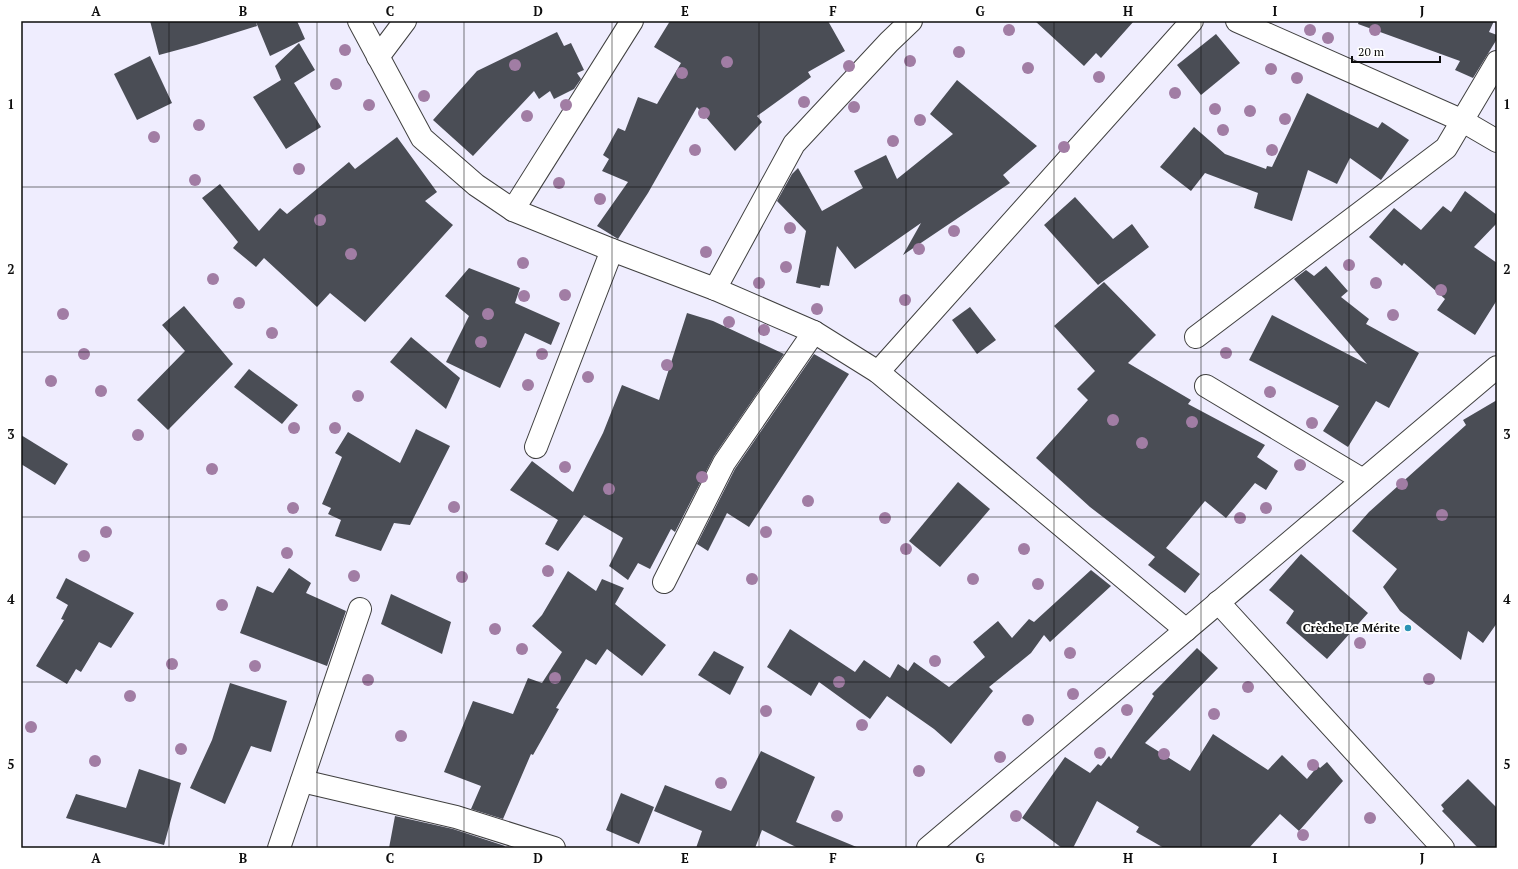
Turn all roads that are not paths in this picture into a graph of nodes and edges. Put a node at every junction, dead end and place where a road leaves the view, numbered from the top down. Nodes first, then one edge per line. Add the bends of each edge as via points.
1 (359, 21) edge
2 (404, 21) edge
3 (632, 21) edge
4 (911, 21) edge
5 (1192, 21) edge
6 (1237, 21) edge
7 (1275, 29) edge
8 (378, 57) junction
9 (1497, 62) edge
10 (1461, 120) junction
11 (1497, 141) edge
12 (513, 210) junction
13 (612, 250) junction
14 (715, 289) junction
15 (814, 332) junction
16 (1196, 337) dead end
17 (1497, 366) edge
18 (878, 372) junction
19 (1206, 386) dead end
20 (536, 447) dead end
21 (1362, 480) junction
22 (664, 582) dead end
23 (1218, 602) junction
24 (360, 609) dead end
25 (1186, 630) junction
26 (302, 781) junction
27 (931, 847) edge
28 (279, 848) edge
29 (554, 848) edge
30 (1443, 848) edge

1 - 8 street
2 - 8 street
3 - 12 street
4 - 14 street via 794,144
5 - 18 street
6 - 7 street
7 - 10 street
8 - 12 street via 422,138 476,185
9 - 10 street
10 - 11 street
10 - 16 street via 1446,148
12 - 13 street
13 - 14 street
13 - 20 street
14 - 15 street
15 - 18 street
15 - 22 street via 724,463
17 - 21 street
18 - 25 street
19 - 21 street
21 - 23 street
23 - 25 street
23 - 30 street
24 - 26 street
25 - 27 street
26 - 28 street
26 - 29 street via 456,817

